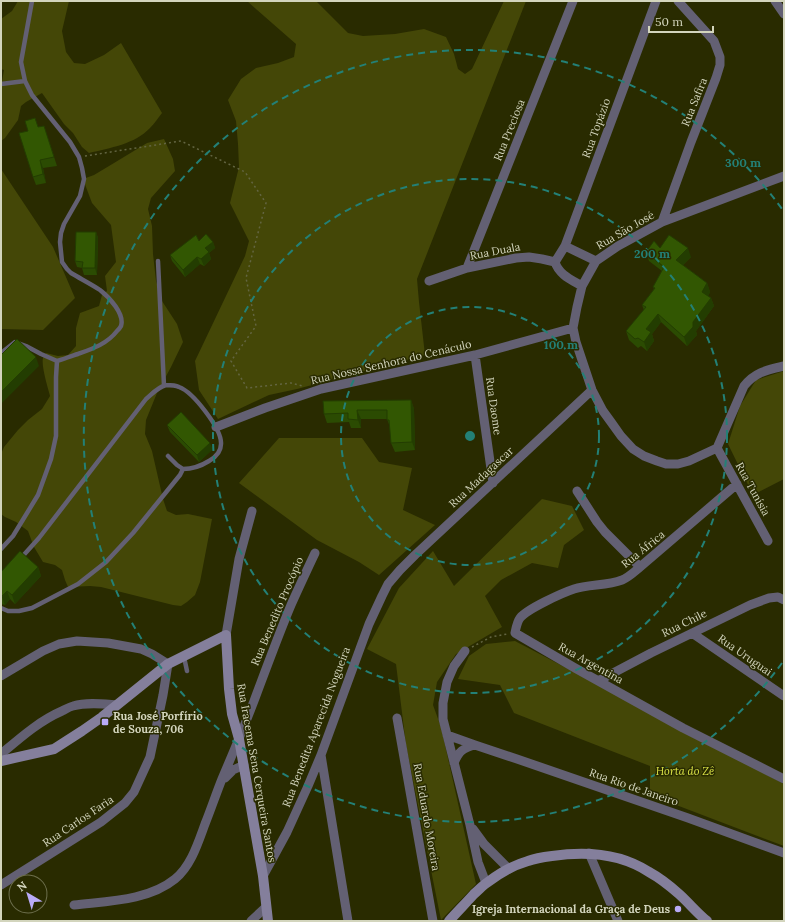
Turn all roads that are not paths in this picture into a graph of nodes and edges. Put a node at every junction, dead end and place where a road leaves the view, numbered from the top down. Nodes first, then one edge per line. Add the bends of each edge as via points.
1 (32, 1) edge
2 (573, 1) edge
3 (656, 1) edge
4 (678, 1) edge
5 (775, 1) edge
6 (784, 14) edge
7 (25, 81) junction
8 (1, 84) edge
9 (784, 176) edge
10 (662, 222) junction
11 (565, 246) junction
12 (158, 261) dead end
13 (596, 261) junction
14 (555, 262) junction
15 (467, 268) junction
16 (428, 281) dead end
17 (582, 286) junction
18 (573, 328) junction
19 (1, 353) edge
20 (475, 356) junction
21 (57, 360) junction
22 (784, 366) edge
23 (164, 386) junction
24 (592, 390) junction
25 (216, 427) junction
26 (717, 448) junction
27 (168, 456) dead end
28 (183, 469) junction
29 (493, 483) junction
30 (738, 484) junction
31 (577, 491) dead end
32 (252, 511) dead end
33 (768, 541) dead end
34 (1, 549) edge
35 (316, 553) dead end
36 (18, 560) edge
37 (640, 568) junction
38 (388, 584) joint
39 (784, 600) edge
40 (1, 608) edge
41 (515, 633) joint
42 (692, 633) junction
43 (226, 635) junction
44 (465, 651) road end
45 (183, 657) junction
46 (168, 664) junction
47 (187, 671) dead end
48 (1, 676) edge
49 (598, 680) junction
50 (784, 696) edge
51 (254, 701) junction
52 (117, 705) junction
53 (233, 717) junction
54 (397, 718) dead end
55 (447, 735) junction
56 (239, 739) junction
57 (475, 746) junction
58 (1, 754) edge
59 (321, 755) junction
60 (1, 761) edge
61 (454, 763) junction
62 (244, 766) junction
63 (784, 779) edge
64 (222, 780) junction
65 (470, 825) junction
66 (784, 853) edge
67 (589, 854) junction
68 (509, 869) junction
69 (263, 876) junction
70 (486, 883) junction
71 (1, 885) edge
72 (74, 905) dead end
73 (266, 907) junction
74 (251, 921) edge
75 (268, 921) edge
76 (348, 921) edge
77 (434, 921) edge
78 (449, 921) edge
79 (618, 921) edge
80 (707, 921) edge

1 - 7 lane via 21,62
2 - 15 street, Rua Preciosa
3 - 11 street, Rua Topázio
4 - 10 street, Rua Safira via 714,41 720,65
5 - 6 street
7 - 8 lane
7 - 21 lane via 32,95 70,142 82,168 84,179 80,196 61,233 62,262 71,273 111,301 121,319 121,326 104,343
9 - 10 street, Rua São José
10 - 13 street, Rua São José
11 - 13 street
11 - 14 street, Rua Topázio
12 - 23 lane
13 - 17 street, Rua São José
14 - 15 street, Rua Duala via 529,256
14 - 17 street via 564,276
15 - 16 street, Rua Duala
17 - 18 street, Rua São José
18 - 20 street, Rua Nossa Senhora do Cenáculo
18 - 24 street, Rua São José via 578,352
19 - 21 lane via 15,342
20 - 25 street, Rua Nossa Senhora do Cenáculo via 321,389
20 - 29 street, Rua Daome
21 - 34 lane via 56,436 51,459 38,495 13,536
22 - 26 street via 756,374 749,379
23 - 25 lane via 179,387 191,394
23 - 36 lane via 146,399 39,538
24 - 26 street, Rua São José via 621,436 644,456 666,464 678,464
24 - 29 street, Rua Madagascar
25 - 28 lane via 222,445 219,453 204,465
26 - 30 street, Rua Tunísia
27 - 28 lane
28 - 40 lane via 117,550 78,584 32,608 8,611
29 - 38 street, Rua Madagascar via 415,555
30 - 33 street, Rua Tunísia
30 - 37 street, Rua África
31 - 37 street via 605,532
32 - 43 street, Rua Iracema Sena Cerqueira Santos via 232,592
35 - 51 street, Rua Benedito Procópio via 292,603
37 - 41 street, Rua África via 622,580 574,589 539,605 519,619
38 - 59 street, Rua Benedita Aparecida Nogueira via 369,624
39 - 42 street, Rua Chile via 769,598
41 - 49 street, Rua Argentina
42 - 49 street, Rua Chile
42 - 50 street, Rua Uruguai
43 - 45 main road
43 - 53 main road, Rua Iracema Sena Cerqueira Santos
44 - 55 street via 454,666 443,703
45 - 46 main road
45 - 47 lane
46 - 48 street via 141,649 77,641 59,644 43,651
46 - 52 main road
46 - 71 street, Rua Carlos Faria via 150,757 134,792 125,803 101,822
49 - 63 street, Rua Argentina via 683,728
51 - 53 street, Rua Benedito Procópio via 243,713
51 - 56 street, Rua Benedito Procópio
52 - 58 street via 73,706 38,725
52 - 60 main road via 54,749
53 - 56 main road, Rua Iracema Sena Cerqueira Santos
54 - 77 street, Rua Eduardo Moreira
55 - 57 street, Rua Rio de Janeiro
55 - 61 street
56 - 62 main road, Rua Iracema Sena Cerqueira Santos
56 - 64 street, Rua Benedito Procópio
57 - 61 street via 460,752
57 - 66 street, Rua Rio de Janeiro
59 - 69 street, Rua Benedita Aparecida Nogueira via 287,832
59 - 76 street
61 - 65 street
62 - 64 street via 233,770
62 - 69 main road, Rua Iracema Sena Cerqueira Santos
64 - 72 street, Rua Benedito Procópio via 191,859 184,871 175,879 150,894
65 - 68 street
65 - 70 street via 478,862
67 - 68 main road via 570,853 544,857
67 - 79 street
67 - 80 main road via 623,859 649,871 679,894
68 - 70 main road
69 - 73 main road, Rua Iracema Sena Cerqueira Santos
70 - 78 main road
73 - 74 street
73 - 75 main road, Rua Iracema Sena Cerqueira Santos

